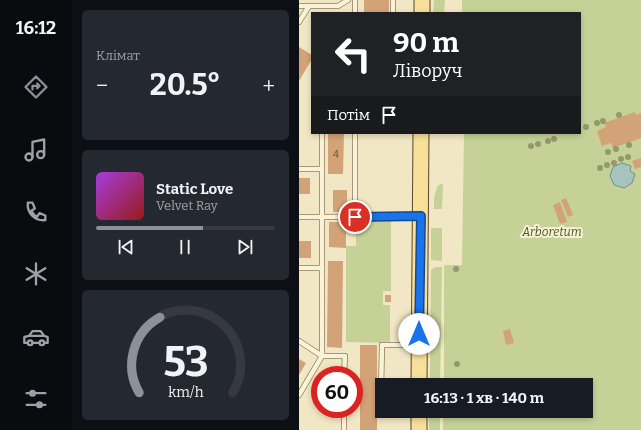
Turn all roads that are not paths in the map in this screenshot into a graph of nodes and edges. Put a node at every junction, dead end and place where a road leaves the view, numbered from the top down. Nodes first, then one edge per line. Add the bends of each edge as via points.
1 (348, 0) edge
2 (355, 0) edge
3 (393, 0) edge
4 (422, 0) edge
5 (299, 6) edge
6 (309, 6) junction
7 (355, 12) edge
8 (393, 12) edge
9 (422, 12) edge
10 (299, 22) edge
11 (322, 134) edge
12 (355, 134) edge
13 (421, 134) edge
14 (299, 169) edge
15 (322, 169) junction
16 (421, 216) junction
17 (299, 217) edge
18 (322, 217) junction
19 (355, 217) junction
20 (299, 268) edge
21 (322, 268) junction
22 (299, 341) edge
23 (419, 345) junction
24 (322, 356) junction
25 (344, 366) edge
26 (381, 378) edge
27 (419, 378) edge
28 (299, 395) edge
29 (344, 418) edge
30 (419, 418) edge
31 (344, 430) edge
32 (419, 430) edge

1 - 6 lane via 338,6
2 - 7 lane
3 - 8 lane
4 - 9 main road
5 - 6 lane
6 - 10 lane
11 - 15 lane
12 - 19 lane
13 - 16 main road
14 - 15 lane
15 - 18 lane
16 - 19 lane
16 - 23 main road
17 - 18 lane
18 - 19 lane
18 - 21 lane
20 - 21 lane
21 - 24 lane
22 - 24 lane
23 - 26 lane via 382,345
23 - 27 main road
24 - 25 lane via 345,356
24 - 28 lane
29 - 31 lane
30 - 32 main road

